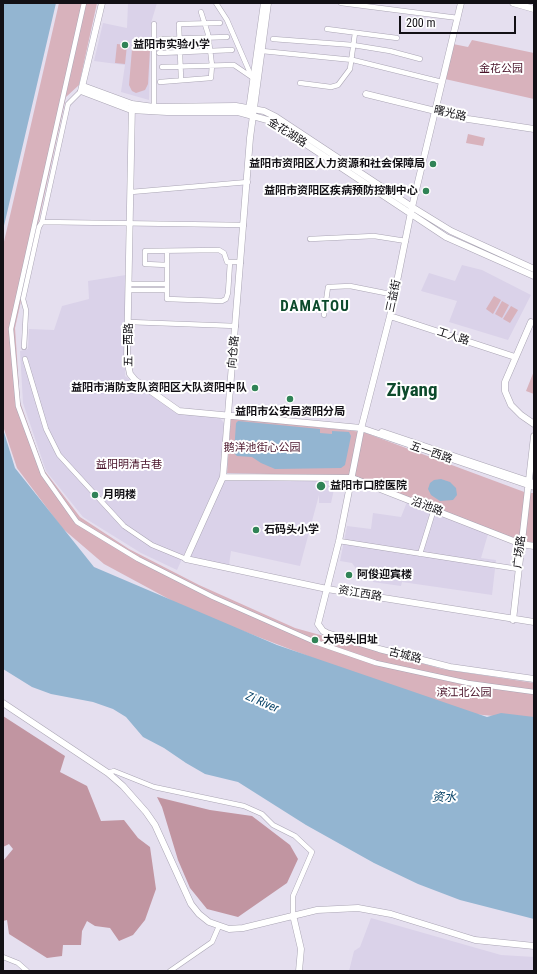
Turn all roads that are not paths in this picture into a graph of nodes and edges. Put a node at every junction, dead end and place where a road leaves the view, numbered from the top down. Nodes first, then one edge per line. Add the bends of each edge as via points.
1 (84, 3) edge
2 (102, 3) edge
3 (216, 3) edge
4 (264, 3) edge
5 (268, 3) edge
6 (341, 3) edge
7 (461, 3) edge
8 (513, 3) edge
9 (534, 9) edge
10 (201, 12) dead end
11 (458, 18) junction
12 (205, 23) junction
13 (220, 23) dead end
14 (154, 24) dead end
15 (327, 29) dead end
16 (355, 33) junction
17 (227, 37) dead end
18 (208, 38) junction
19 (397, 38) dead end
20 (161, 39) dead end
21 (180, 39) junction
22 (273, 39) dead end
23 (353, 46) junction
24 (232, 50) dead end
25 (262, 51) junction
26 (210, 52) junction
27 (180, 53) junction
28 (159, 54) dead end
29 (420, 59) dead end
30 (352, 60) junction
31 (180, 66) junction
32 (212, 66) junction
33 (162, 67) dead end
34 (254, 78) junction
35 (181, 80) junction
36 (160, 82) dead end
37 (442, 82) junction
38 (300, 83) dead end
39 (82, 88) junction
40 (366, 94) dead end
41 (154, 106) junction
42 (132, 107) junction
43 (251, 111) junction
44 (435, 111) junction
45 (534, 130) edge
46 (248, 182) junction
47 (131, 192) junction
48 (412, 207) junction
49 (412, 215) junction
50 (42, 222) junction
51 (130, 223) junction
52 (244, 225) junction
53 (310, 238) dead end
54 (406, 241) junction
55 (167, 250) junction
56 (230, 262) junction
57 (241, 262) junction
58 (167, 264) junction
59 (534, 268) edge
60 (534, 276) edge
61 (167, 284) junction
62 (129, 287) junction
63 (167, 290) junction
64 (395, 295) junction
65 (324, 315) dead end
66 (390, 316) junction
67 (129, 322) junction
68 (531, 322) dead end
69 (236, 326) junction
70 (24, 347) dead end
71 (515, 357) junction
72 (25, 359) dead end
73 (228, 412) junction
74 (534, 424) edge
75 (362, 427) junction
76 (534, 436) edge
77 (223, 477) junction
78 (352, 478) junction
79 (531, 485) edge
80 (434, 509) junction
81 (339, 541) junction
82 (521, 544) junction
83 (534, 546) edge
84 (420, 554) junction
85 (186, 559) junction
86 (518, 569) junction
87 (327, 589) junction
88 (513, 620) junction
89 (534, 622) edge
90 (534, 679) edge
91 (534, 692) edge
92 (3, 703) edge
93 (108, 773) junction
94 (293, 915) junction
95 (219, 926) junction
96 (534, 946) edge
97 (3, 957) edge
98 (27, 971) edge
99 (170, 971) edge
100 (299, 971) edge

1 - 91 street via 11,329 18,406 42,474 77,522 138,559 213,597 325,646 376,663 468,683
2 - 39 street
3 - 34 street via 227,20 248,71
4 - 34 street, 向仓路
5 - 25 street, 向仓路
6 - 11 street
7 - 11 street, 三益街
8 - 9 street
10 - 12 street
11 - 37 street, 三益街
12 - 13 street
12 - 18 street
12 - 21 street via 179,24
14 - 41 street
15 - 16 street
16 - 19 street
16 - 23 street
17 - 18 street
18 - 21 street
18 - 26 street
20 - 21 street
21 - 27 street
22 - 23 street
23 - 29 street via 390,51
23 - 30 street
24 - 26 street
25 - 30 street
25 - 43 street, 向仓路
26 - 27 street
26 - 32 street
27 - 28 street
27 - 31 street
30 - 37 street
30 - 38 street via 347,74 335,86
31 - 32 street
31 - 33 street
31 - 35 street
32 - 34 street via 234,65
32 - 35 street via 211,78
34 - 43 street, 向仓路
35 - 36 street
37 - 44 street, 三益街
39 - 42 street
39 - 50 street via 68,104
40 - 44 street, 曙光路
41 - 42 street
41 - 43 street
42 - 43 street, 金花湖路 via 167,112
42 - 47 street, 五一西路
43 - 46 street, 向仓路
43 - 48 street via 276,117
43 - 49 street, 金花湖路 via 271,121
44 - 45 street, 曙光路
44 - 48 street, 三益街
46 - 47 street
46 - 52 street, 向仓路
47 - 51 street, 五一西路
48 - 49 street, 三益街
48 - 59 street via 451,231
49 - 54 street, 三益街
49 - 60 street, 金花湖路 via 446,237
50 - 51 street
50 - 70 street via 38,227 23,299 26,310
51 - 52 street
51 - 62 street, 五一西路
52 - 57 street, 向仓路
53 - 54 street via 374,236
54 - 64 street, 三益街
55 - 56 street via 219,250 224,252 227,262
55 - 58 street
55 - 58 street via 145,251 144,264
56 - 57 street
56 - 63 street via 228,293 222,301 167,299
57 - 69 street, 向仓路
58 - 61 street
61 - 62 street
61 - 63 street
62 - 63 street
62 - 67 street, 五一西路
64 - 65 street via 350,286 328,287
64 - 66 street, 三益街
66 - 71 street, 工人路
66 - 75 street, 三益街
67 - 69 street
67 - 73 street, 五一西路 via 127,358 130,374 179,411
68 - 71 street
69 - 73 street, 向仓路
71 - 74 street via 505,382 507,398 521,415
72 - 85 street via 46,429 59,455 124,526 152,546
73 - 75 street, 五一西路
73 - 77 street, 向仓路
75 - 78 street, 三益街
75 - 79 street, 五一西路
76 - 79 street, 广场路
77 - 78 street, 沿池路
77 - 85 street, 向仓路
78 - 80 street, 沿池路
78 - 81 street, 三益街
79 - 82 street, 广场路
80 - 82 street, 沿池路
80 - 84 street
81 - 84 street
81 - 87 street, 三益街
82 - 83 street, 沿池路
82 - 86 street, 广场路
84 - 86 street
85 - 87 street, 资江西路
86 - 88 street, 广场路
87 - 88 street, 资江西路
87 - 90 street, 古城路 via 318,624 323,631 379,650 450,667
88 - 89 street, 资江西路
92 - 93 street
93 - 94 street via 114,770 154,787 244,806 262,814 273,825 295,836 312,852 293,896
93 - 95 street via 124,786 155,825 191,904 209,922
94 - 95 street via 243,928
94 - 96 street via 338,908 374,910 475,940
94 - 100 street via 301,950
95 - 99 street via 212,942
97 - 98 street via 18,963

